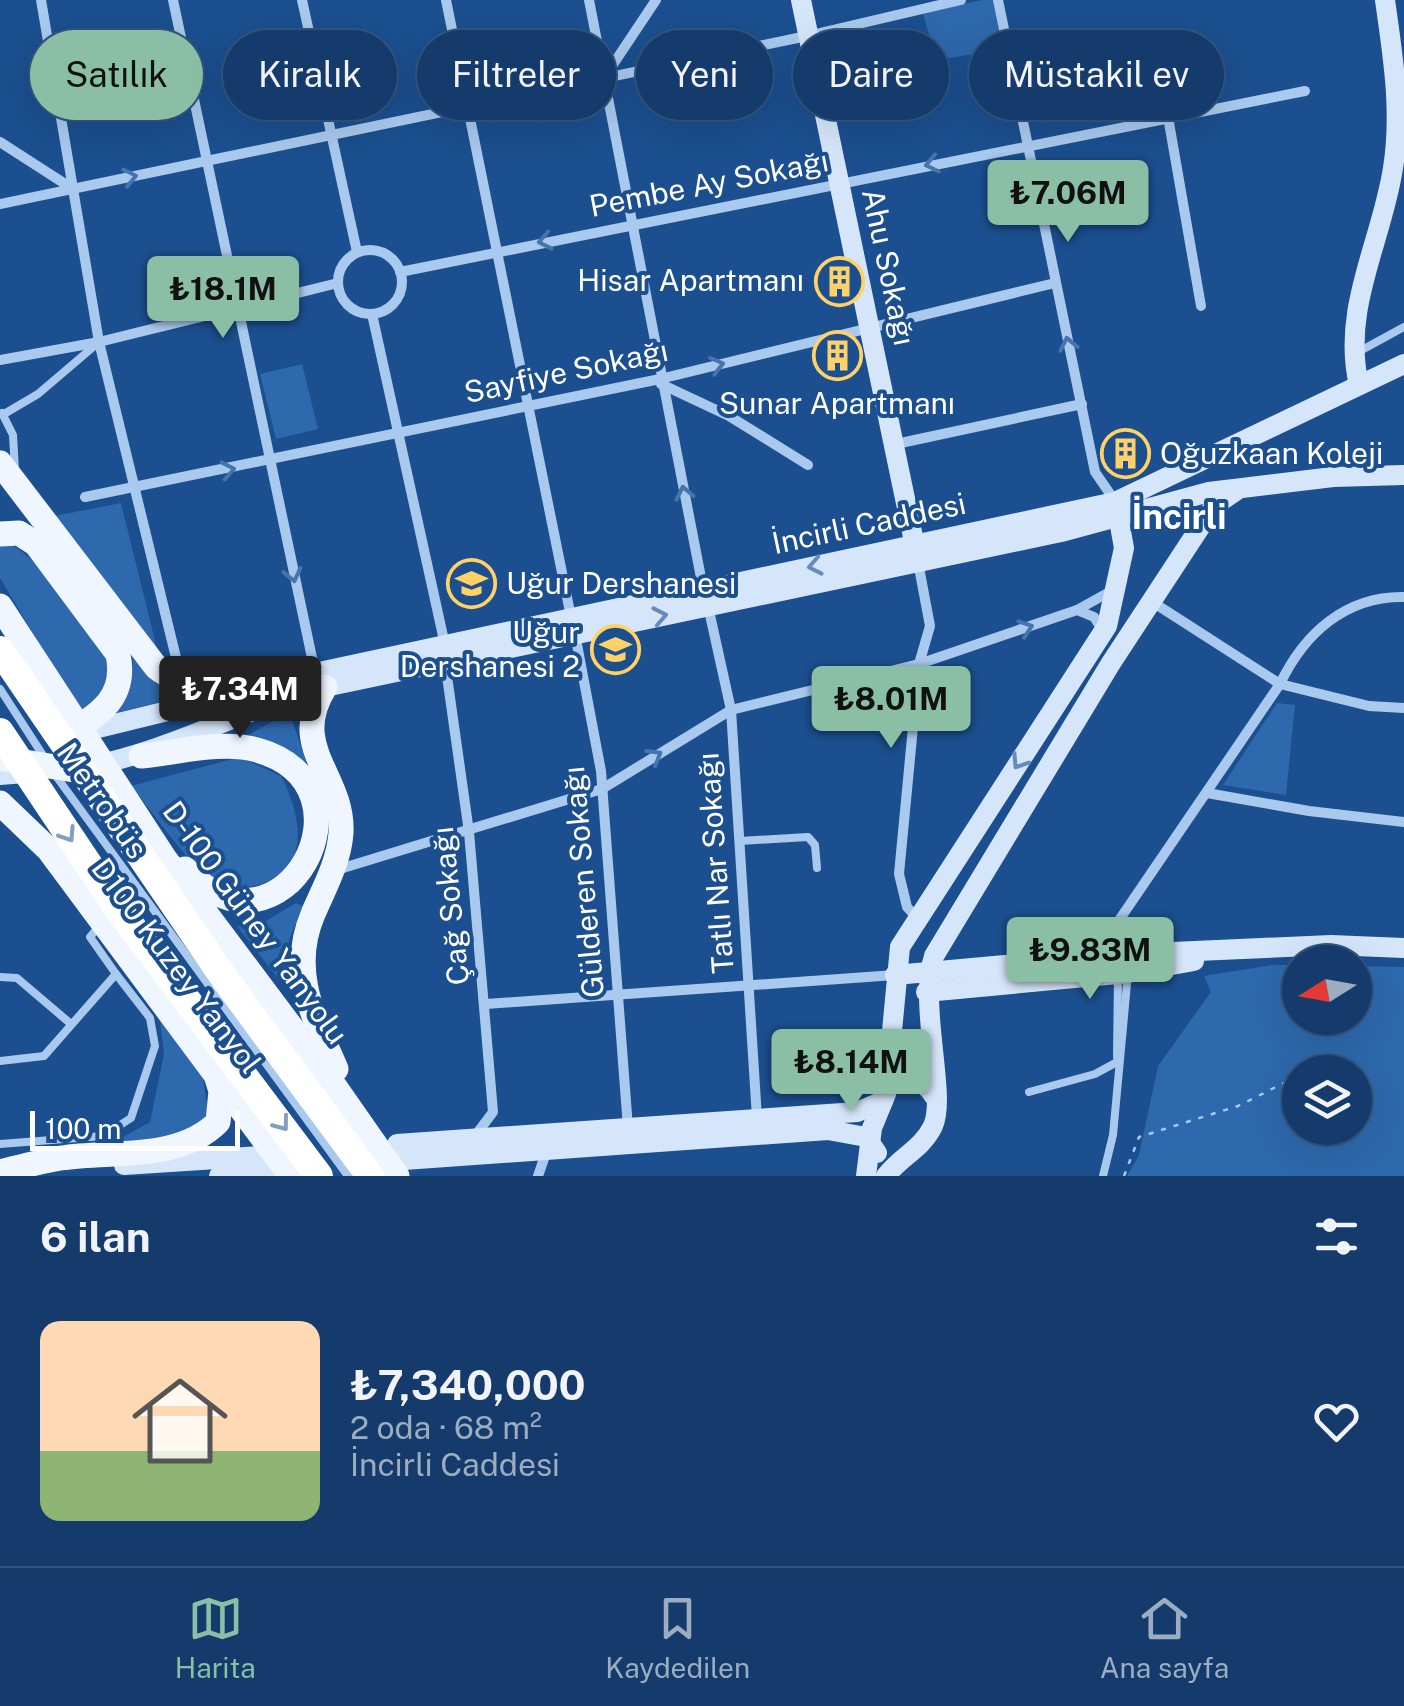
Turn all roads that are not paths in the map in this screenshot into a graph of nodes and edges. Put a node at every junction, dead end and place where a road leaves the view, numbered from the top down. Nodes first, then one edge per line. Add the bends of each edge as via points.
1 (41, 0) edge
2 (173, 0) edge
3 (302, 0) edge
4 (446, 0) edge
5 (589, 0) edge
6 (656, 0) edge
7 (800, 0) edge
8 (961, 0) edge
9 (998, 0) edge
10 (1386, 0) edge
11 (452, 30) edge
12 (596, 30) edge
13 (806, 30) edge
14 (833, 30) edge
15 (793, 39) edge
16 (616, 61) edge
17 (616, 74) edge
18 (1305, 91) dead end
19 (1224, 106) edge
20 (417, 117) edge
21 (469, 120) edge
22 (614, 120) edge
23 (826, 120) edge
24 (1148, 120) edge
25 (1169, 120) edge
26 (332, 135) junction
27 (0, 142) edge
28 (1028, 144) junction
29 (207, 161) junction
30 (840, 184) junction
31 (74, 188) junction
32 (0, 204) edge
33 (634, 224) junction
34 (500, 250) junction
35 (357, 252) junction
36 (400, 272) junction
37 (338, 283) junction
38 (1055, 283) junction
39 (1202, 306) dead end
40 (236, 308) junction
41 (372, 314) junction
42 (1404, 326) edge
43 (870, 328) junction
44 (99, 342) junction
45 (1355, 354) junction
46 (0, 360) edge
47 (1404, 364) edge
48 (660, 381) junction
49 (1359, 385) junction
50 (1082, 404) junction
51 (530, 406) junction
52 (2, 413) edge
53 (1282, 424) junction
54 (401, 433) junction
55 (896, 444) junction
56 (268, 462) junction
57 (808, 465) dead end
58 (7, 471) edge
59 (1404, 475) edge
60 (1244, 487) junction
61 (132, 489) junction
62 (85, 496) dead end
63 (1123, 508) junction
64 (0, 534) edge
65 (916, 554) junction
66 (1119, 588) junction
67 (706, 597) junction
68 (1404, 597) edge
69 (1154, 603) junction
70 (0, 606) edge
71 (1076, 610) junction
72 (573, 626) junction
73 (1102, 636) junction
74 (0, 650) edge
75 (445, 653) junction
76 (1111, 663) junction
77 (920, 664) junction
78 (314, 678) junction
79 (185, 684) junction
80 (1280, 684) junction
81 (1, 689) edge
82 (1404, 708) edge
83 (731, 710) junction
84 (0, 732) edge
85 (78, 732) joint
86 (141, 756) junction
87 (0, 758) edge
88 (74, 770) junction
89 (0, 775) edge
90 (602, 789) junction
91 (1207, 793) junction
92 (0, 802) edge
93 (1404, 822) edge
94 (146, 830) junction
95 (469, 832) junction
96 (740, 841) junction
97 (343, 868) dead end
98 (817, 868) dead end
99 (917, 918) junction
100 (103, 922) junction
101 (1404, 948) edge
102 (1118, 964) junction
103 (116, 974) junction
104 (896, 974) junction
105 (0, 978) edge
106 (927, 982) junction
107 (750, 985) junction
108 (619, 992) junction
109 (486, 1004) junction
110 (71, 1024) junction
111 (0, 1061) edge
112 (1117, 1062) junction
113 (216, 1074) junction
114 (1029, 1092) dead end
115 (885, 1093) junction
116 (934, 1096) junction
117 (758, 1120) junction
118 (360, 1124) junction
119 (628, 1128) junction
120 (472, 1138) junction
121 (0, 1144) edge
122 (872, 1148) junction
123 (546, 1150) junction
124 (399, 1160) edge
125 (274, 1168) edge
126 (897, 1171) edge
127 (0, 1173) edge
128 (219, 1176) edge
129 (319, 1176) edge
130 (348, 1176) edge
131 (370, 1176) edge
132 (538, 1176) edge
133 (866, 1176) edge
134 (1103, 1176) edge

1 - 31 street
2 - 29 street
3 - 26 street
4 - 11 street, Gülderen Sokağı
5 - 12 street, Tatlı Nar Sokağı
6 - 16 street
7 - 13 main road, Ahu Sokağı
8 - 14 street
9 - 28 street
10 - 45 main road via 1399,126 1386,205 1364,268
15 - 17 street
18 - 19 street, Pembe Ay Sokağı
20 - 26 street
21 - 34 street, Gülderen Sokağı
22 - 33 street, Tatlı Nar Sokağı
23 - 30 main road, Ahu Sokağı
24 - 28 street, Pembe Ay Sokağı
25 - 39 street
26 - 29 street
26 - 35 street
27 - 31 street
28 -> 30 street, Pembe Ay Sokağı
28 - 38 street
31 -> 29 street
29 - 40 street
30 - 33 street, Pembe Ay Sokağı
30 - 43 main road, Ahu Sokağı
31 - 32 street
31 - 44 street
33 -> 34 street, Pembe Ay Sokağı
33 - 48 street, Tatlı Nar Sokağı
34 - 36 street, Pembe Ay Sokağı
34 - 51 street, Gülderen Sokağı
35 - 36 street via 388,255
35 - 37 street via 343,265
36 - 41 street via 396,300
37 - 40 street
37 - 41 street via 348,306
38 - 43 street, Sayfiye Sokağı
50 -> 38 street
40 - 44 street
40 - 56 street
41 - 54 street, Çağ Sokağı
42 - 45 lane
48 -> 43 street, Sayfiye Sokağı
43 - 55 main road, Ahu Sokağı
44 - 46 street
44 - 52 lane via 38,394
44 - 61 street
45 - 49 main road
47 - 49 main road, İncirli Caddesi
48 - 51 street, Sayfiye Sokağı
48 - 57 street
67 -> 48 street, Tatlı Nar Sokağı
49 - 53 main road, İncirli Caddesi
50 - 55 street
50 - 63 street via 1095,472
51 - 54 street, Sayfiye Sokağı
51 - 72 street, Gülderen Sokağı
52 - 58 lane via 16,456
53 - 60 main road via 1231,463
53 - 63 main road, İncirli Caddesi
54 - 56 street, Sayfiye Sokağı
54 - 75 street, Çağ Sokağı
55 - 65 main road, Ahu Sokağı
61 -> 56 street, Sayfiye Sokağı
56 -> 78 street
58 - 79 main road via 156,667
59 - 60 main road, İncirli Caddesi
60 - 63 main road, İncirli Caddesi
60 - 69 main road via 1217,502
61 - 62 street, Sayfiye Sokağı
61 - 79 street
63 - 65 main road, İncirli Caddesi
63 - 66 main road
63 - 76 main road via 1134,570
64 - 85 main road via 19,533 36,544 118,654 116,695
65 - 67 main road, İncirli Caddesi
65 - 77 street via 930,626
66 - 71 street
66 - 73 main road
67 - 72 main road, İncirli Caddesi
67 - 83 street, Tatlı Nar Sokağı
68 - 80 street via 1349,608 1321,625 1295,652
69 - 76 main road
69 - 80 street
70 - 94 main road, D-100 Güney Yanyolu
71 - 73 street via 1094,617
77 -> 71 street
72 - 75 main road, İncirli Caddesi
72 - 90 street, Gülderen Sokağı
73 -> 99 main road
74 - 131 highway via 227,982
75 - 78 main road, İncirli Caddesi
75 - 95 street, Çağ Sokağı
76 - 106 main road via 999,843
77 - 83 street
77 - 99 street via 900,874 907,907
78 - 79 main road
78 - 85 main road, İncirli Caddesi
78 - 86 main road, İncirli Caddesi
78 - 118 main road via 310,734 341,832 301,962 312,1016
80 - 82 street
80 - 91 street
81 - 130 lane, Metrobüs via 121,867
90 -> 83 street
83 - 96 street, Tatlı Nar Sokağı
84 -> 129 highway via 117,907
86 - 88 main road, İncirli Caddesi
86 - 94 main road via 244,747 274,757 308,790 317,837 292,882 247,900 208,890
87 - 88 main road
88 - 89 main road, İncirli Caddesi
90 - 95 street
90 - 108 street, Gülderen Sokağı
91 - 93 street
91 - 102 street via 1109,935
92 - 100 main road, D100 Kuzey Yanyol via 49,850
94 - 118 main road, D-100 Güney Yanyolu
95 - 97 street
95 - 109 street, Çağ Sokağı
96 - 98 lane via 808,838
96 - 107 street, Tatlı Nar Sokağı
99 - 104 main road via 900,947
100 - 103 lane via 90,937
100 - 113 main road, D100 Kuzey Yanyol
101 - 102 main road via 1331,945
102 - 106 main road
102 - 112 lane
103 - 110 lane
103 - 121 lane via 150,1018 155,1046 131,1118 103,1136
104 - 106 main road
104 - 107 street
104 - 115 main road
105 - 110 lane via 17,978
106 - 116 main road
107 - 108 street
107 - 117 street, Tatlı Nar Sokağı
108 - 109 street
108 - 119 street, Gülderen Sokağı
109 - 120 street, Çağ Sokağı via 493,1112
110 - 111 lane via 44,1056
112 - 114 lane
112 - 134 lane
113 - 125 main road, D100 Kuzey Yanyol
113 - 127 main road via 222,1092 218,1122 196,1140 62,1157
115 - 116 main road via 911,1078
115 - 117 main road via 857,1112
115 - 122 main road
116 - 126 main road via 934,1124
117 - 119 main road
118 - 124 main road, D-100 Güney Yanyolu
119 - 120 main road
120 - 124 main road
122 - 123 main road via 866,1137 835,1130
122 - 126 main road
122 - 133 main road
123 - 124 main road
123 - 132 street
125 - 127 main road
125 - 128 main road

